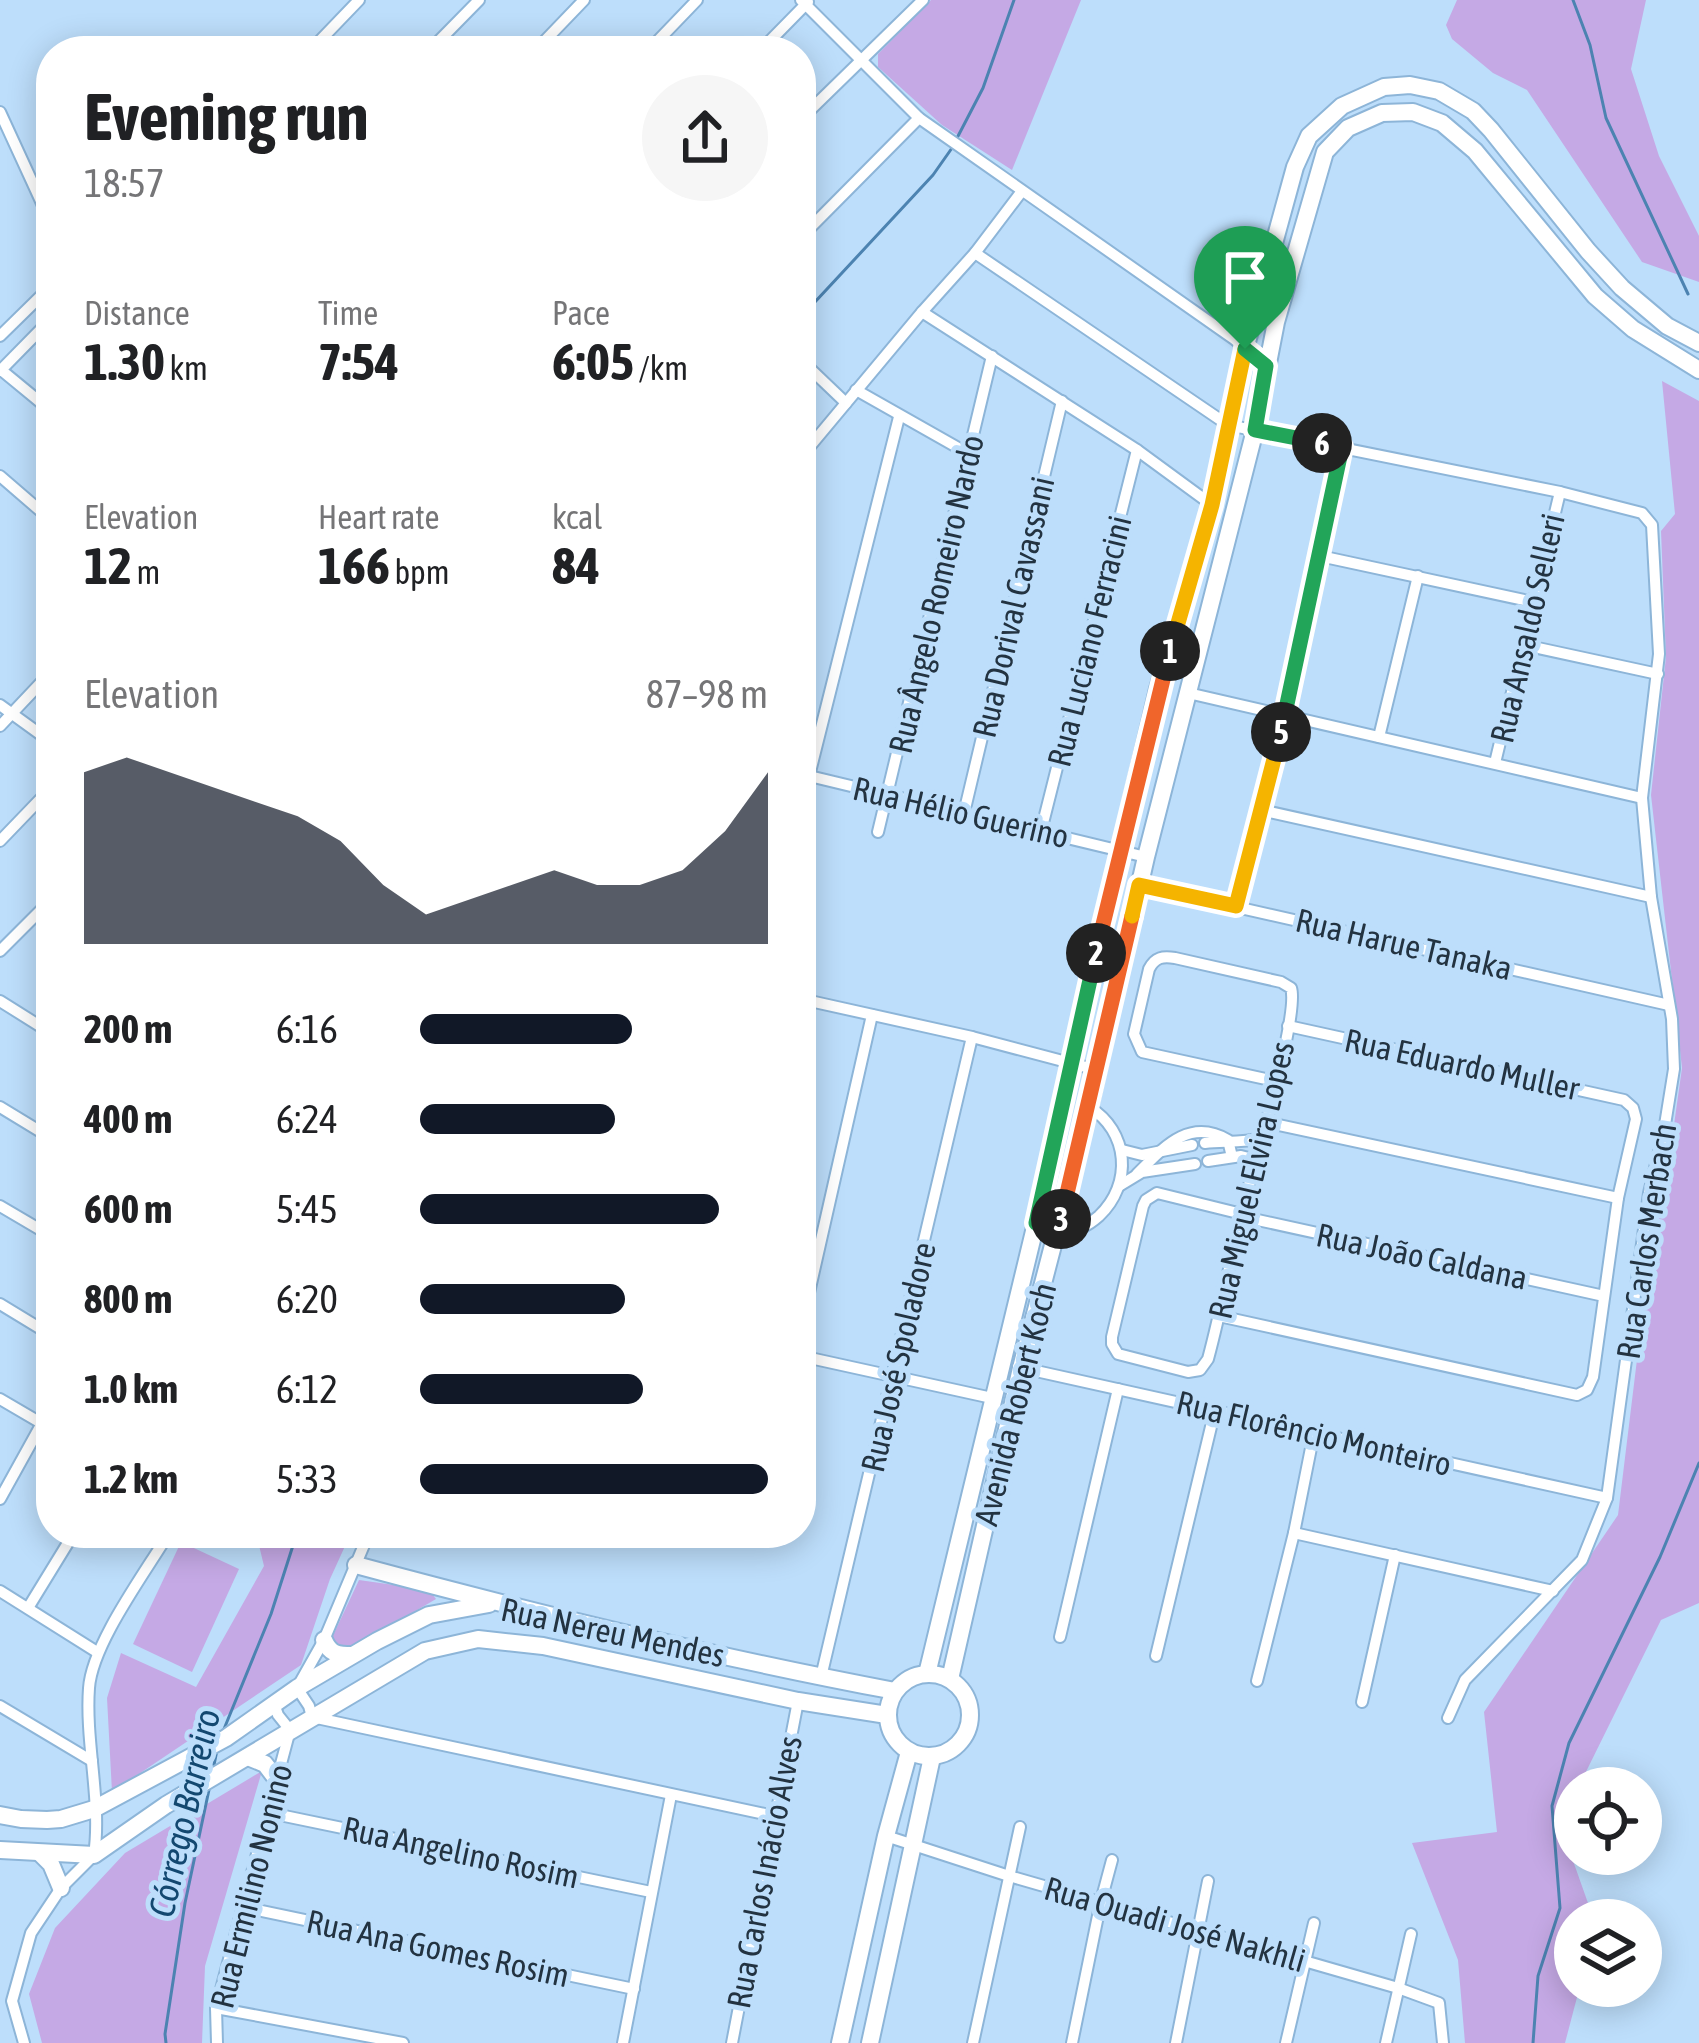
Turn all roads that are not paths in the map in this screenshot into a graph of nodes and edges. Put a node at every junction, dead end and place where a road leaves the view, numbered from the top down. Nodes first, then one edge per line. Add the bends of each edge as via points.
1 (359, 0) edge
2 (478, 0) edge
3 (584, 0) edge
4 (697, 0) edge
5 (923, 0) edge
6 (806, 2) edge
7 (324, 36) edge
8 (443, 36) edge
9 (549, 36) edge
10 (662, 36) edge
11 (774, 36) edge
12 (861, 59) junction
13 (816, 104) edge
14 (0, 112) edge
15 (919, 118) junction
16 (36, 190) edge
17 (1022, 191) junction
18 (816, 222) edge
19 (975, 253) junction
20 (36, 301) edge
21 (922, 312) junction
22 (36, 334) edge
23 (0, 336) edge
24 (1699, 344) edge
25 (1245, 349) junction
26 (992, 356) junction
27 (1266, 366) junction
28 (0, 370) edge
29 (1699, 370) edge
30 (816, 374) edge
31 (856, 391) junction
32 (36, 399) edge
33 (1062, 401) junction
34 (846, 403) junction
35 (899, 416) junction
36 (1228, 425) junction
37 (1255, 430) junction
38 (816, 439) edge
39 (1342, 447) junction
40 (1138, 450) junction
41 (969, 454) junction
42 (3, 484) edge
43 (1560, 492) junction
44 (1212, 505) junction
45 (36, 509) edge
46 (1319, 556) junction
47 (1418, 576) junction
48 (1533, 602) junction
49 (1524, 645) junction
50 (1658, 674) junction
51 (36, 688) edge
52 (1187, 693) junction
53 (0, 705) edge
54 (12, 714) junction
55 (1285, 717) junction
56 (0, 726) edge
57 (36, 731) edge
58 (816, 734) edge
59 (1379, 736) junction
60 (1495, 763) junction
61 (816, 778) edge
62 (889, 795) junction
63 (1642, 798) junction
64 (36, 804) edge
65 (1261, 810) junction
66 (964, 813) junction
67 (1041, 831) junction
68 (878, 832) dead end
69 (0, 841) edge
70 (1120, 850) junction
71 (1146, 857) junction
72 (1139, 885) junction
73 (1651, 897) junction
74 (1236, 906) junction
75 (36, 915) edge
76 (0, 951) edge
77 (0, 1001) edge
78 (816, 1002) edge
79 (1669, 1005) junction
80 (872, 1015) junction
81 (36, 1024) edge
82 (1288, 1027) junction
83 (972, 1036) junction
84 (1071, 1061) junction
85 (1097, 1070) junction
86 (1275, 1082) junction
87 (0, 1107) edge
88 (1089, 1107) junction
89 (1265, 1122) junction
90 (36, 1129) edge
91 (1262, 1138) junction
92 (1228, 1140) junction
93 (1205, 1143) dead end
94 (1192, 1145) dead end
95 (1122, 1150) junction
96 (1160, 1151) junction
97 (1232, 1157) junction
98 (1256, 1160) junction
99 (1208, 1161) dead end
100 (1195, 1163) dead end
101 (1137, 1174) junction
102 (1120, 1186) junction
103 (1618, 1198) junction
104 (0, 1206) edge
105 (1241, 1214) junction
106 (1036, 1223) junction
107 (36, 1227) edge
108 (1058, 1230) junction
109 (816, 1262) edge
110 (1604, 1296) junction
111 (0, 1304) edge
112 (1220, 1316) junction
113 (36, 1326) edge
114 (816, 1359) edge
115 (1001, 1363) junction
116 (1021, 1368) junction
117 (1200, 1370) joint
118 (894, 1377) junction
119 (1118, 1389) junction
120 (992, 1398) junction
121 (0, 1399) edge
122 (1215, 1410) junction
123 (36, 1420) edge
124 (36, 1432) edge
125 (1314, 1433) junction
126 (1, 1494) edge
127 (1607, 1498) junction
128 (1294, 1533) junction
129 (65, 1548) edge
130 (160, 1548) edge
131 (363, 1548) edge
132 (1395, 1556) junction
133 (356, 1565) junction
134 (0, 1591) edge
135 (1553, 1591) junction
136 (495, 1603) junction
137 (28, 1608) junction
138 (1060, 1636) dead end
139 (324, 1640) junction
140 (97, 1652) junction
141 (353, 1655) junction
142 (1156, 1656) dead end
143 (761, 1664) junction
144 (927, 1674) junction
145 (821, 1677) junction
146 (950, 1679) junction
147 (1257, 1681) dead end
148 (297, 1688) junction
149 (736, 1688) junction
150 (895, 1691) junction
151 (346, 1696) junction
152 (798, 1701) junction
153 (1362, 1702) dead end
154 (274, 1704) junction
155 (0, 1706) edge
156 (887, 1715) junction
157 (312, 1717) junction
158 (1448, 1718) dead end
159 (290, 1730) junction
160 (368, 1730) junction
161 (908, 1752) junction
162 (248, 1757) junction
163 (932, 1757) junction
164 (92, 1761) junction
165 (278, 1781) junction
166 (671, 1795) junction
167 (94, 1809) junction
168 (270, 1813) junction
169 (0, 1814) edge
170 (774, 1816) junction
171 (1020, 1828) dead end
172 (886, 1836) junction
173 (911, 1844) junction
174 (0, 1850) edge
175 (40, 1853) junction
176 (94, 1855) junction
177 (1112, 1860) dead end
178 (1009, 1876) junction
179 (1208, 1881) dead end
180 (61, 1888) junction
181 (651, 1892) junction
182 (1101, 1901) junction
183 (243, 1907) junction
184 (1314, 1923) dead end
185 (1199, 1932) junction
186 (1411, 1934) dead end
187 (1305, 1963) junction
188 (1398, 1988) junction
189 (634, 1989) junction
190 (6, 1998) edge
191 (216, 2008) junction
192 (24, 2043) edge
193 (217, 2043) edge
194 (403, 2043) edge
195 (623, 2043) edge
196 (732, 2043) edge
197 (840, 2043) edge
198 (870, 2043) edge
199 (973, 2043) edge
200 (1072, 2043) edge
201 (1176, 2043) edge
202 (1286, 2043) edge
203 (1386, 2043) edge
204 (1444, 2043) edge

1 - 7 street
2 - 8 street
3 - 9 street
4 - 10 street
5 - 12 street
6 - 11 street
6 - 12 street
12 - 13 street
12 - 15 street
14 - 16 street
15 - 17 street
15 - 18 street
17 - 19 street
17 - 25 street
19 - 21 street
19 - 36 street
20 - 23 street
21 - 26 street
21 - 31 street
22 - 28 street
24 - 25 main road, Avenida Robert Koch via 1622,288 1473,111 1410,85 1364,94 1309,136
25 - 27 street
25 - 36 main road, Avenida Robert Koch
26 - 33 street
26 - 41 street, Rua Ângelo Romeiro Nardo
27 - 29 main road, Avenida Robert Koch via 1325,152 1348,128 1382,113 1413,112 1442,123 1475,151 1595,296
27 - 37 main road, Avenida Robert Koch
28 - 32 street
30 - 34 street
31 - 34 street
31 - 35 street
33 - 40 street
33 - 66 street, Rua Dorival Cavassani
34 - 38 street
35 - 41 street
35 - 58 street
36 - 37 street
36 - 44 main road, Avenida Robert Koch
37 - 39 street
37 - 52 main road, Avenida Robert Koch
39 - 43 street
39 - 46 street
40 - 44 street
40 - 67 street, Rua Luciano Ferracini
41 - 62 street, Rua Ângelo Romeiro Nardo
42 - 45 street
43 - 48 street, Rua Ansaldo Selleri
43 - 50 street, Rua Carlos Merbach via 1642,513 1652,525
44 - 70 main road, Avenida Robert Koch
46 - 47 street
46 - 55 street
47 - 48 street
47 - 59 street
48 - 49 street, Rua Ansaldo Selleri
49 - 50 street
49 - 60 street, Rua Ansaldo Selleri
50 - 63 street, Rua Carlos Merbach
51 - 54 street
52 - 55 street
52 - 71 main road, Avenida Robert Koch
53 - 54 street
54 - 56 street
54 - 57 street
55 - 59 street
55 - 65 street
59 - 60 street
60 - 63 street
61 - 62 street, Rua Hélio Guerino
62 - 66 street, Rua Hélio Guerino
62 - 68 street, Rua Ângelo Romeiro Nardo
63 - 73 street, Rua Carlos Merbach
64 - 69 street
65 - 73 street
65 - 74 street
66 - 67 street, Rua Hélio Guerino
67 - 70 street, Rua Hélio Guerino
70 - 71 street, Rua Hélio Guerino
70 - 84 main road, Avenida Robert Koch
71 - 72 main road, Avenida Robert Koch
72 - 74 street, Rua Harue Tanaka
72 - 85 main road, Avenida Robert Koch
73 - 79 street, Rua Carlos Merbach
74 - 79 street, Rua Harue Tanaka
75 - 76 street
77 - 81 street
78 - 80 street
79 - 127 street, Rua Carlos Merbach via 1673,1077
80 - 83 street
80 - 109 street
82 - 86 street, Rua Miguel Elvira Lopes
82 - 86 street, Rua Miguel Elvira Lopes via 1294,1000 1281,982 1175,958 1157,958 1149,969 1138,1048
82 - 103 street, Rua Eduardo Muller via 1624,1100 1636,1119
83 - 84 street
83 - 118 street, Rua José Spoladore
84 - 85 street
84 - 106 main road, Avenida Robert Koch
85 - 88 main road, Avenida Robert Koch
86 - 89 street, Rua Miguel Elvira Lopes
87 - 90 street
88 - 95 street
88 - 108 main road, Avenida Robert Koch
89 - 91 street, Rua Miguel Elvira Lopes
89 - 103 street
91 - 92 street
91 - 98 street, Rua Miguel Elvira Lopes
92 - 93 street
92 - 96 street via 1197,1132
92 - 97 street
94 - 96 street
95 - 96 street
95 - 102 street
96 - 101 street
97 - 98 street
97 - 99 street
98 - 105 street, Rua Miguel Elvira Lopes
100 - 101 street
101 - 102 street
102 - 108 street via 1091,1222
103 - 110 street
104 - 107 street
105 - 110 street, Rua João Caldana
105 - 112 street, Rua Miguel Elvira Lopes
105 - 117 street, Rua João Caldana via 1162,1193 1143,1206 1114,1349
106 - 108 street
106 - 115 main road, Avenida Robert Koch
108 - 116 main road, Avenida Robert Koch
110 - 112 street via 1593,1377 1576,1395
111 - 113 street
112 - 117 street, Rua Miguel Elvira Lopes
114 - 118 street
115 - 116 street, Rua Florêncio Monteiro
115 - 120 main road, Avenida Robert Koch
116 - 119 street, Rua Florêncio Monteiro
116 - 146 main road, Avenida Robert Koch
118 - 120 street
118 - 145 street, Rua José Spoladore
119 - 122 street, Rua Florêncio Monteiro
119 - 138 street
120 - 144 main road, Avenida Robert Koch
121 - 123 street
122 - 125 street, Rua Florêncio Monteiro
122 - 142 street
124 - 126 street
125 - 127 street, Rua Florêncio Monteiro
125 - 128 street
127 - 135 street, Rua Carlos Merbach via 1582,1560
128 - 132 street
128 - 147 street
129 - 137 street
130 - 140 street
131 - 133 street
132 - 135 street
132 - 153 street
133 - 136 main road
133 - 139 street
134 - 137 street
135 - 158 street, Rua Carlos Merbach via 1465,1680
136 - 141 main road, Rua Nereu Mendes via 428,1616
136 - 143 main road, Rua Nereu Mendes
137 - 140 street
139 - 141 main road via 337,1655
139 - 148 street
140 - 164 street via 88,1686
141 - 148 main road, Rua Nereu Mendes
143 - 145 main road, Rua Nereu Mendes
143 - 149 main road via 729,1664 725,1678
144 - 146 main road
144 - 150 main road
145 - 150 main road, Rua Nereu Mendes
146 - 163 main road via 967,1699 969,1725 956,1747
148 - 154 main road, Rua Nereu Mendes
148 - 157 street
149 - 151 main road, Rua Nereu Mendes via 478,1640 425,1651
149 - 152 main road, Rua Nereu Mendes
150 - 156 main road
151 - 157 main road, Rua Nereu Mendes
151 - 160 street via 346,1712
152 - 156 main road, Rua Nereu Mendes
152 - 170 street, Rua Carlos Inácio Alves
154 - 159 street
154 - 167 main road, Rua Nereu Mendes
155 - 164 street
156 - 161 main road
157 - 159 main road, Rua Nereu Mendes
157 - 160 street
159 - 162 main road, Rua Nereu Mendes
159 - 165 street, Rua Ermilino Nonino
160 - 166 street
161 - 163 main road
161 - 172 main road
162 - 165 main road
162 - 176 main road, Rua Nereu Mendes
163 - 173 main road
164 - 167 street
165 - 168 street, Rua Ermilino Nonino
166 - 170 street
166 - 181 street
167 - 169 main road, Rua Nereu Mendes via 47,1820
167 - 176 street
168 - 181 street, Rua Angelino Rosim
168 - 183 street, Rua Ermilino Nonino
170 - 196 street, Rua Carlos Inácio Alves
171 - 178 street
172 - 173 street, Rua Ouadi José Nakhli
172 - 197 main road
173 - 178 street, Rua Ouadi José Nakhli
173 - 198 main road
174 - 175 main road
175 - 176 main road
175 - 180 main road
176 - 180 street
177 - 182 street
178 - 182 street, Rua Ouadi José Nakhli
178 - 199 street
179 - 185 street
180 - 190 street
181 - 189 street
182 - 185 street, Rua Ouadi José Nakhli
182 - 200 street
183 - 189 street, Rua Ana Gomes Rosim
183 - 191 street, Rua Ermilino Nonino
184 - 187 street
185 - 187 street, Rua Ouadi José Nakhli
185 - 201 street
186 - 188 street
187 - 188 street, Rua Ouadi José Nakhli
187 - 202 street
188 - 203 street
188 - 204 street, Rua Ouadi José Nakhli via 1439,2003
189 - 195 street
190 - 192 street
191 - 193 street, Rua Ermilino Nonino
191 - 194 street

